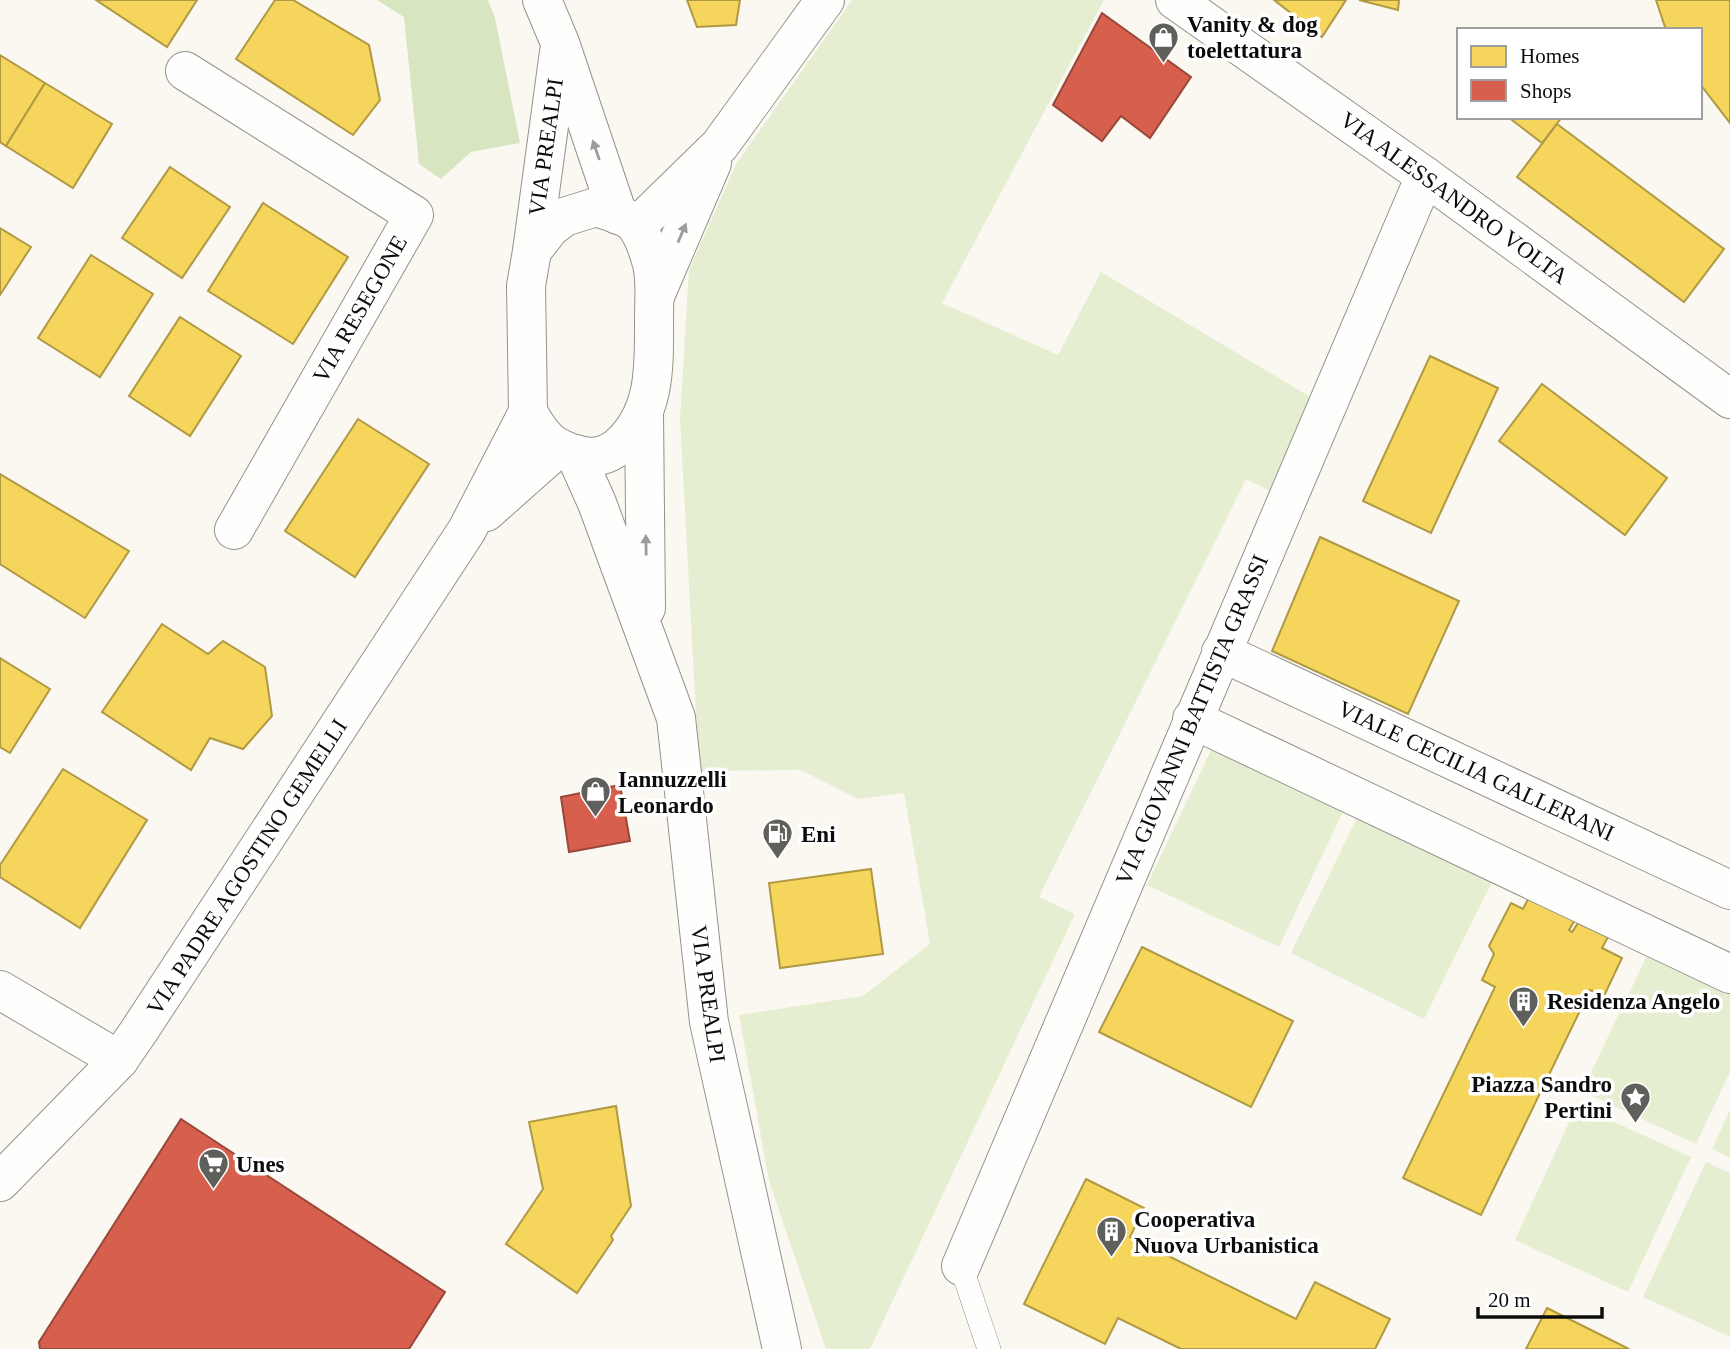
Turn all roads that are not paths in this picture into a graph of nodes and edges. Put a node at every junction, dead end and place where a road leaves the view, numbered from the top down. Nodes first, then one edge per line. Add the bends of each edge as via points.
1 (542, 0) edge
2 (825, 0) edge
3 (1175, 0) edge
4 (560, 43) junction
5 (185, 71) dead end
6 (720, 145) junction
7 (1425, 176) junction
8 (628, 220) junction
9 (532, 251) junction
10 (654, 296) junction
11 (1730, 399) edge
12 (528, 412) junction
13 (644, 414) junction
14 (566, 452) junction
15 (234, 530) dead end
16 (467, 530) junction
17 (647, 638) junction
18 (1221, 652) junction
19 (1192, 719) junction
20 (1730, 890) edge
21 (1730, 974) edge
22 (0, 990) edge
23 (119, 1060) junction
24 (0, 1182) edge
25 (961, 1266) joint
26 (782, 1349) edge
27 (989, 1349) edge

1 - 4 street, VIA PREALPI
2 - 6 street
3 - 7 street, VIA ALESSANDRO VOLTA
8 -> 4 street, VIA PREALPI
4 - 9 street, VIA PREALPI
5 - 15 street, VIA RESEGONE via 414,215
6 - 8 street
10 -> 6 street
7 - 11 street, VIA ALESSANDRO VOLTA
7 - 18 street, VIA GIOVANNI BATTISTA GRASSI
8 - 9 street via 596,207 564,217
8 - 10 street, VIA PREALPI via 652,264
9 - 12 street, VIA PREALPI via 526,286
10 - 13 street, VIA PREALPI via 656,342
12 - 14 street, VIA PREALPI via 536,427
12 - 16 street, VIA PADRE AGOSTINO GEMELLI
13 - 14 street via 630,437 612,452 591,458
17 -> 13 street, VIA PREALPI
14 - 16 street, VIA PADRE AGOSTINO GEMELLI via 509,490
14 - 17 street, VIA PREALPI via 597,503
16 - 23 street, VIA PADRE AGOSTINO GEMELLI
17 - 26 street, VIA PREALPI via 676,718 709,1022
18 - 19 street, VIA GIOVANNI BATTISTA GRASSI
18 - 20 street, VIALE CECILIA GALLERANI
19 - 21 street
19 - 25 street, VIA GIOVANNI BATTISTA GRASSI
22 - 23 street
23 - 24 street, VIA PADRE AGOSTINO GEMELLI
25 - 27 lane

